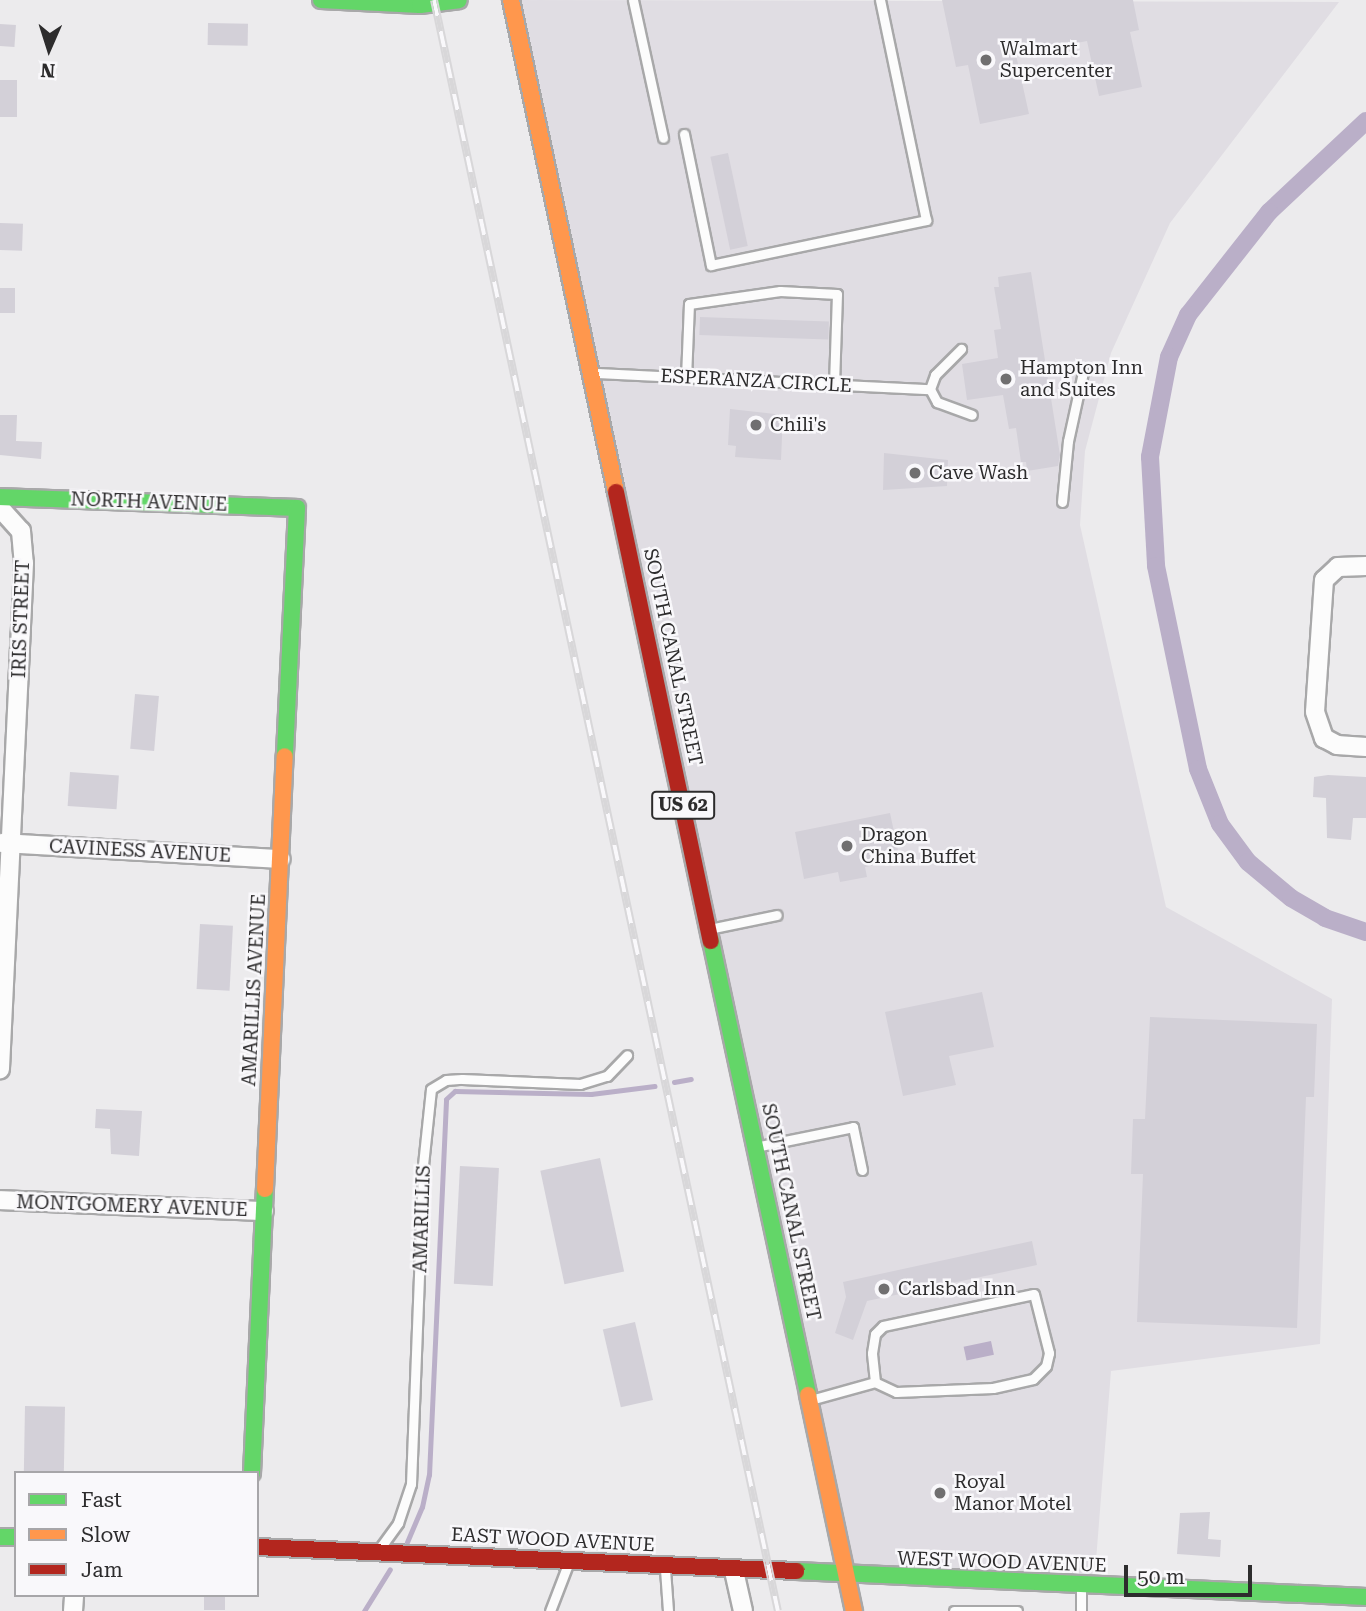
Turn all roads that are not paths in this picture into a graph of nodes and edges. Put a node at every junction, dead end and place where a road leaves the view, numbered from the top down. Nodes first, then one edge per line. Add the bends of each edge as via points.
1 (321, 0) edge
2 (459, 0) edge
3 (511, 0) edge
4 (633, 0) edge
5 (880, 0) edge
6 (684, 134) dead end
7 (663, 138) dead end
8 (961, 349) dead end
9 (1083, 372) dead end
10 (591, 373) junction
11 (686, 378) junction
12 (834, 385) junction
13 (925, 389) junction
14 (972, 415) dead end
15 (1062, 502) dead end
16 (2, 505) edge
17 (297, 508) joint
18 (1366, 566) edge
19 (1366, 747) edge
20 (5, 843) edge
21 (281, 859) junction
22 (777, 915) dead end
23 (709, 929) junction
24 (627, 1055) dead end
25 (0, 1069) edge
26 (755, 1147) junction
27 (862, 1170) dead end
28 (0, 1200) edge
29 (264, 1212) junction
30 (875, 1382) junction
31 (809, 1401) junction
32 (252, 1471) edge
33 (259, 1547) edge
34 (377, 1552) junction
35 (569, 1562) junction
36 (665, 1567) junction
37 (734, 1571) junction
38 (846, 1577) junction
39 (1081, 1586) junction
40 (1366, 1597) edge
41 (1324, 1603) edge
42 (550, 1611) edge
43 (668, 1611) edge
44 (743, 1611) edge
45 (854, 1611) edge
46 (954, 1611) edge
47 (1017, 1611) edge
48 (1081, 1611) edge

1 - 2 main road via 419,5
3 - 10 main road, SOUTH CANAL STREET / US 62
4 - 7 lane
5 - 6 lane via 926,220 711,265
8 - 13 lane
9 - 15 lane
10 - 11 lane, ESPERANZA CIRCLE
10 - 23 main road, SOUTH CANAL STREET / US 62
11 - 12 lane, ESPERANZA CIRCLE
11 - 12 lane via 689,304 791,292 837,294
12 - 13 lane, ESPERANZA CIRCLE
13 - 14 lane via 937,402
16 - 17 main road, NORTH AVENUE
16 - 20 street, IRIS STREET via 24,542
17 - 21 main road, AMARILLIS AVENUE
18 - 19 street via 1338,567 1323,590 1316,726 1324,738 1337,745
20 - 21 street, CAVINESS AVENUE
20 - 25 street, IRIS STREET
21 - 29 main road, AMARILLIS AVENUE
22 - 23 lane
23 - 26 main road, SOUTH CANAL STREET / US 62
24 - 34 lane, AMARILLIS via 607,1076 580,1084 462,1079 446,1080 431,1089 411,1484 398,1523
26 - 27 lane via 853,1127
26 - 31 main road, SOUTH CANAL STREET / US 62
28 - 29 street, MONTGOMERY AVENUE
29 - 32 main road, AMARILLIS AVENUE
30 - 30 lane via 872,1353 875,1334 883,1326 1034,1294 1049,1353 1033,1379 993,1388 896,1392
30 - 31 lane
31 - 38 main road, SOUTH CANAL STREET / US 62
33 - 34 main road, EAST WOOD AVENUE
34 - 35 main road, EAST WOOD AVENUE
35 - 36 main road, EAST WOOD AVENUE
35 - 42 lane
36 - 37 main road, EAST WOOD AVENUE
36 - 43 lane
37 - 38 main road, EAST WOOD AVENUE
37 - 44 street
38 - 39 main road, WEST WOOD AVENUE
38 - 45 main road, SOUTH CANAL STREET / US 62
39 - 41 main road, WEST WOOD AVENUE
39 - 48 lane
40 - 41 main road, WEST WOOD AVENUE
46 - 47 lane

